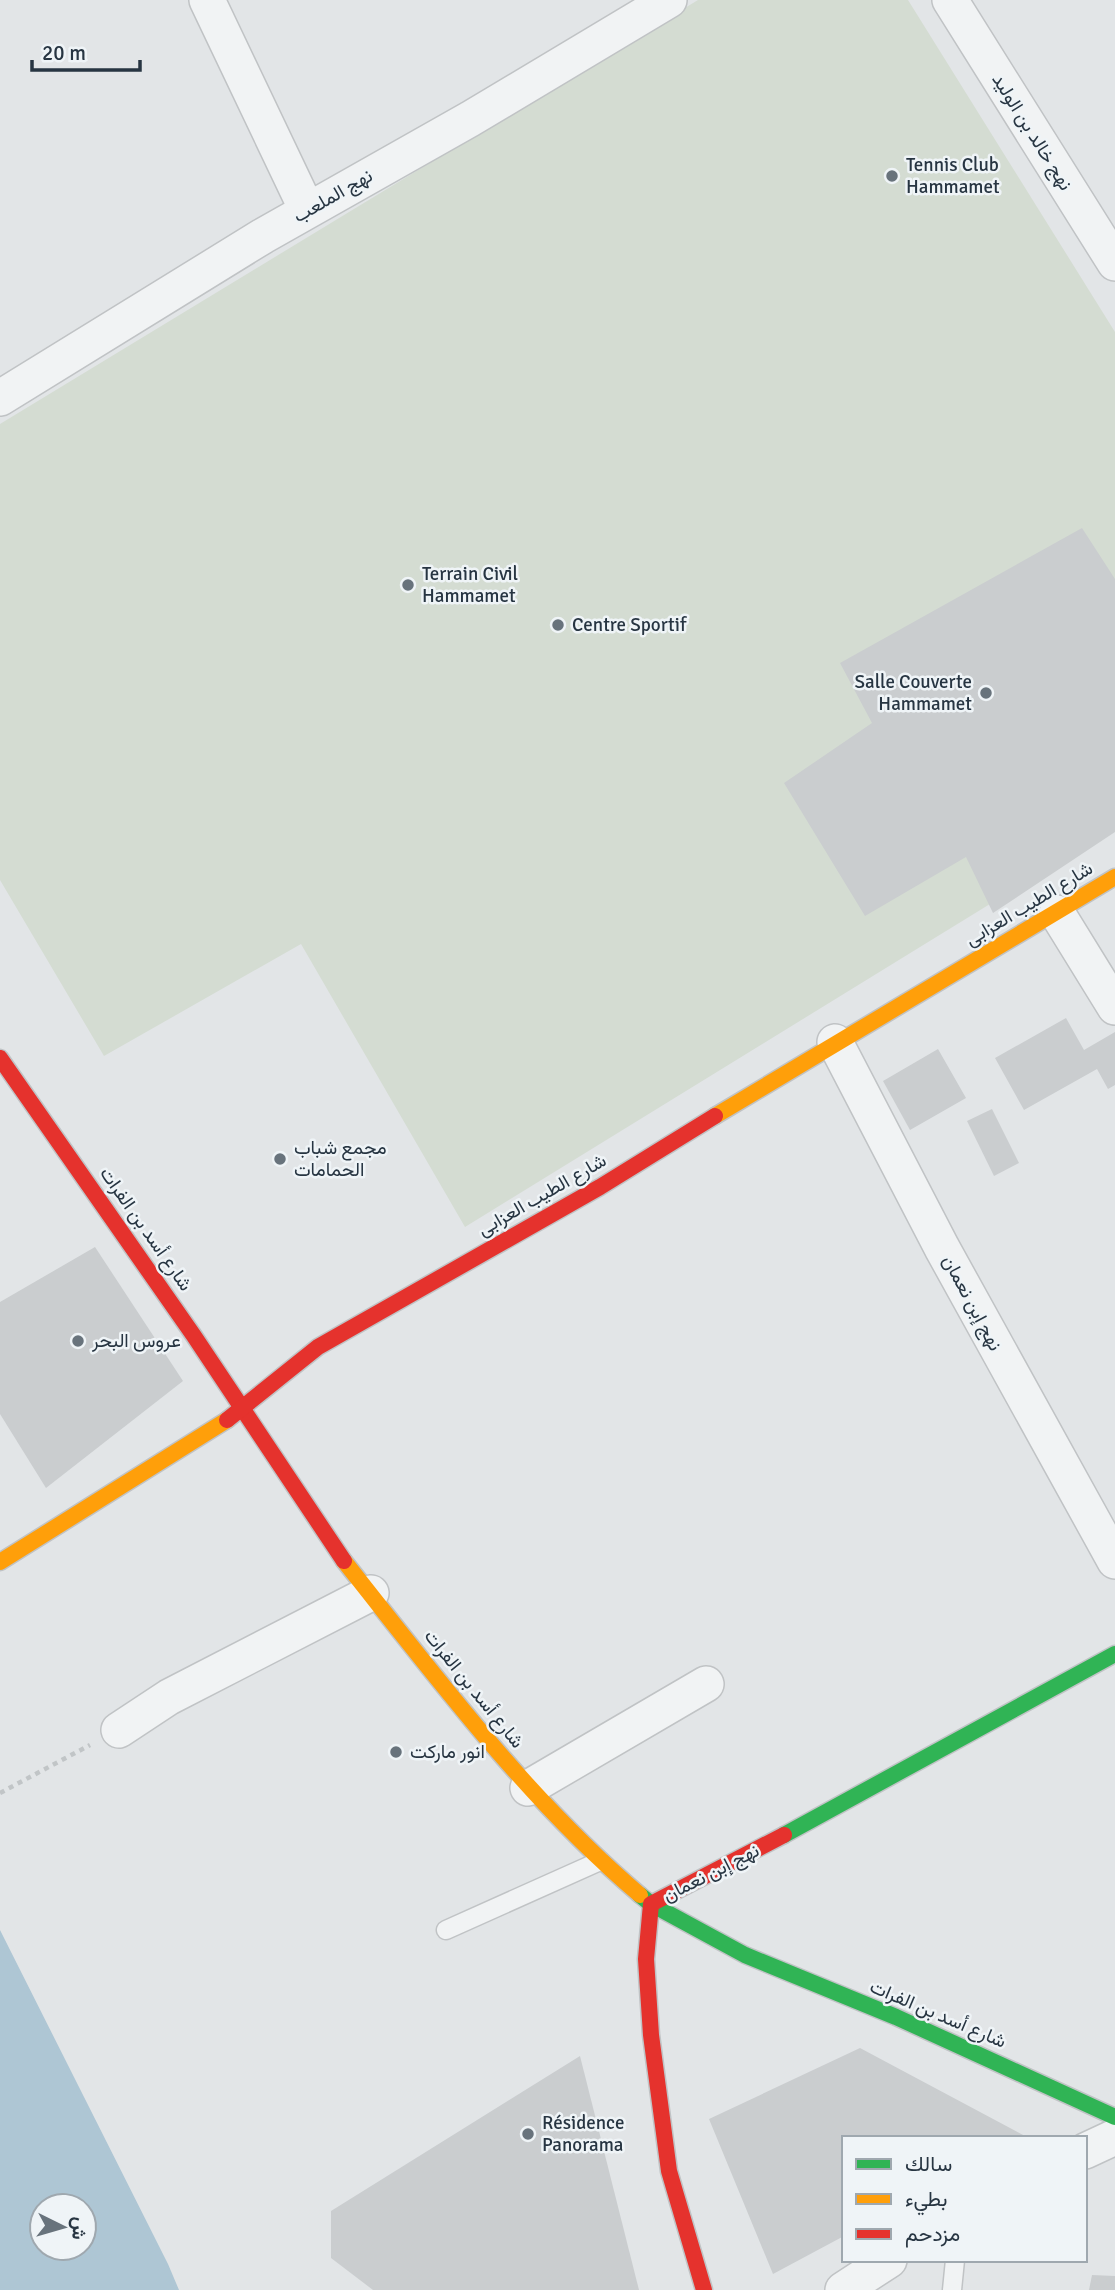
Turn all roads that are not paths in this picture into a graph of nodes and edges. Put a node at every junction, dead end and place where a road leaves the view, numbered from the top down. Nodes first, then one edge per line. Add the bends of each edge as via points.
1 (207, 0) edge
2 (669, 0) edge
3 (950, 0) edge
4 (307, 210) junction
5 (1115, 263) edge
6 (0, 398) edge
7 (1115, 877) edge
8 (1057, 913) junction
9 (1115, 1007) edge
10 (835, 1042) junction
11 (0, 1058) edge
12 (243, 1410) junction
13 (1115, 1561) edge
14 (0, 1562) edge
15 (371, 1593) junction
16 (1115, 1654) edge
17 (706, 1684) dead end
18 (119, 1730) road end
19 (528, 1788) junction
20 (600, 1861) junction
21 (651, 1904) junction
22 (446, 1930) dead end
23 (1115, 2117) edge
24 (1115, 2137) edge
25 (1087, 2150) edge
26 (886, 2262) edge
27 (955, 2262) edge
28 (704, 2290) edge
29 (843, 2290) edge
30 (952, 2290) edge

1 - 4 street
2 - 4 street, نهج الملعب
3 - 5 street, نهج خالد بن الوليد
4 - 6 street, نهج الملعب
7 - 8 street, شارع الطيب العزابى
8 - 9 street
8 - 10 street, شارع الطيب العزابى
10 - 12 street, شارع الطيب العزابى via 600,1187 318,1347
10 - 13 street, نهج إبن نعمان via 955,1272
11 - 12 street, شارع أسد بن الفرات
12 - 14 street, شارع الطيب العزابى
12 - 15 street, شارع أسد بن الفرات via 339,1554
15 - 18 street via 169,1697
15 - 19 street, شارع أسد بن الفرات
16 - 21 street, نهج إبن نعمان
17 - 19 street
19 - 20 street, شارع أسد بن الفرات
20 - 21 street, شارع أسد بن الفرات
20 - 22 lane
21 - 23 street, شارع أسد بن الفرات via 746,1955
21 - 28 street, نهج إبن نعمان via 646,1959 651,2035 669,2171
24 - 25 street
26 - 29 street
27 - 30 lane

